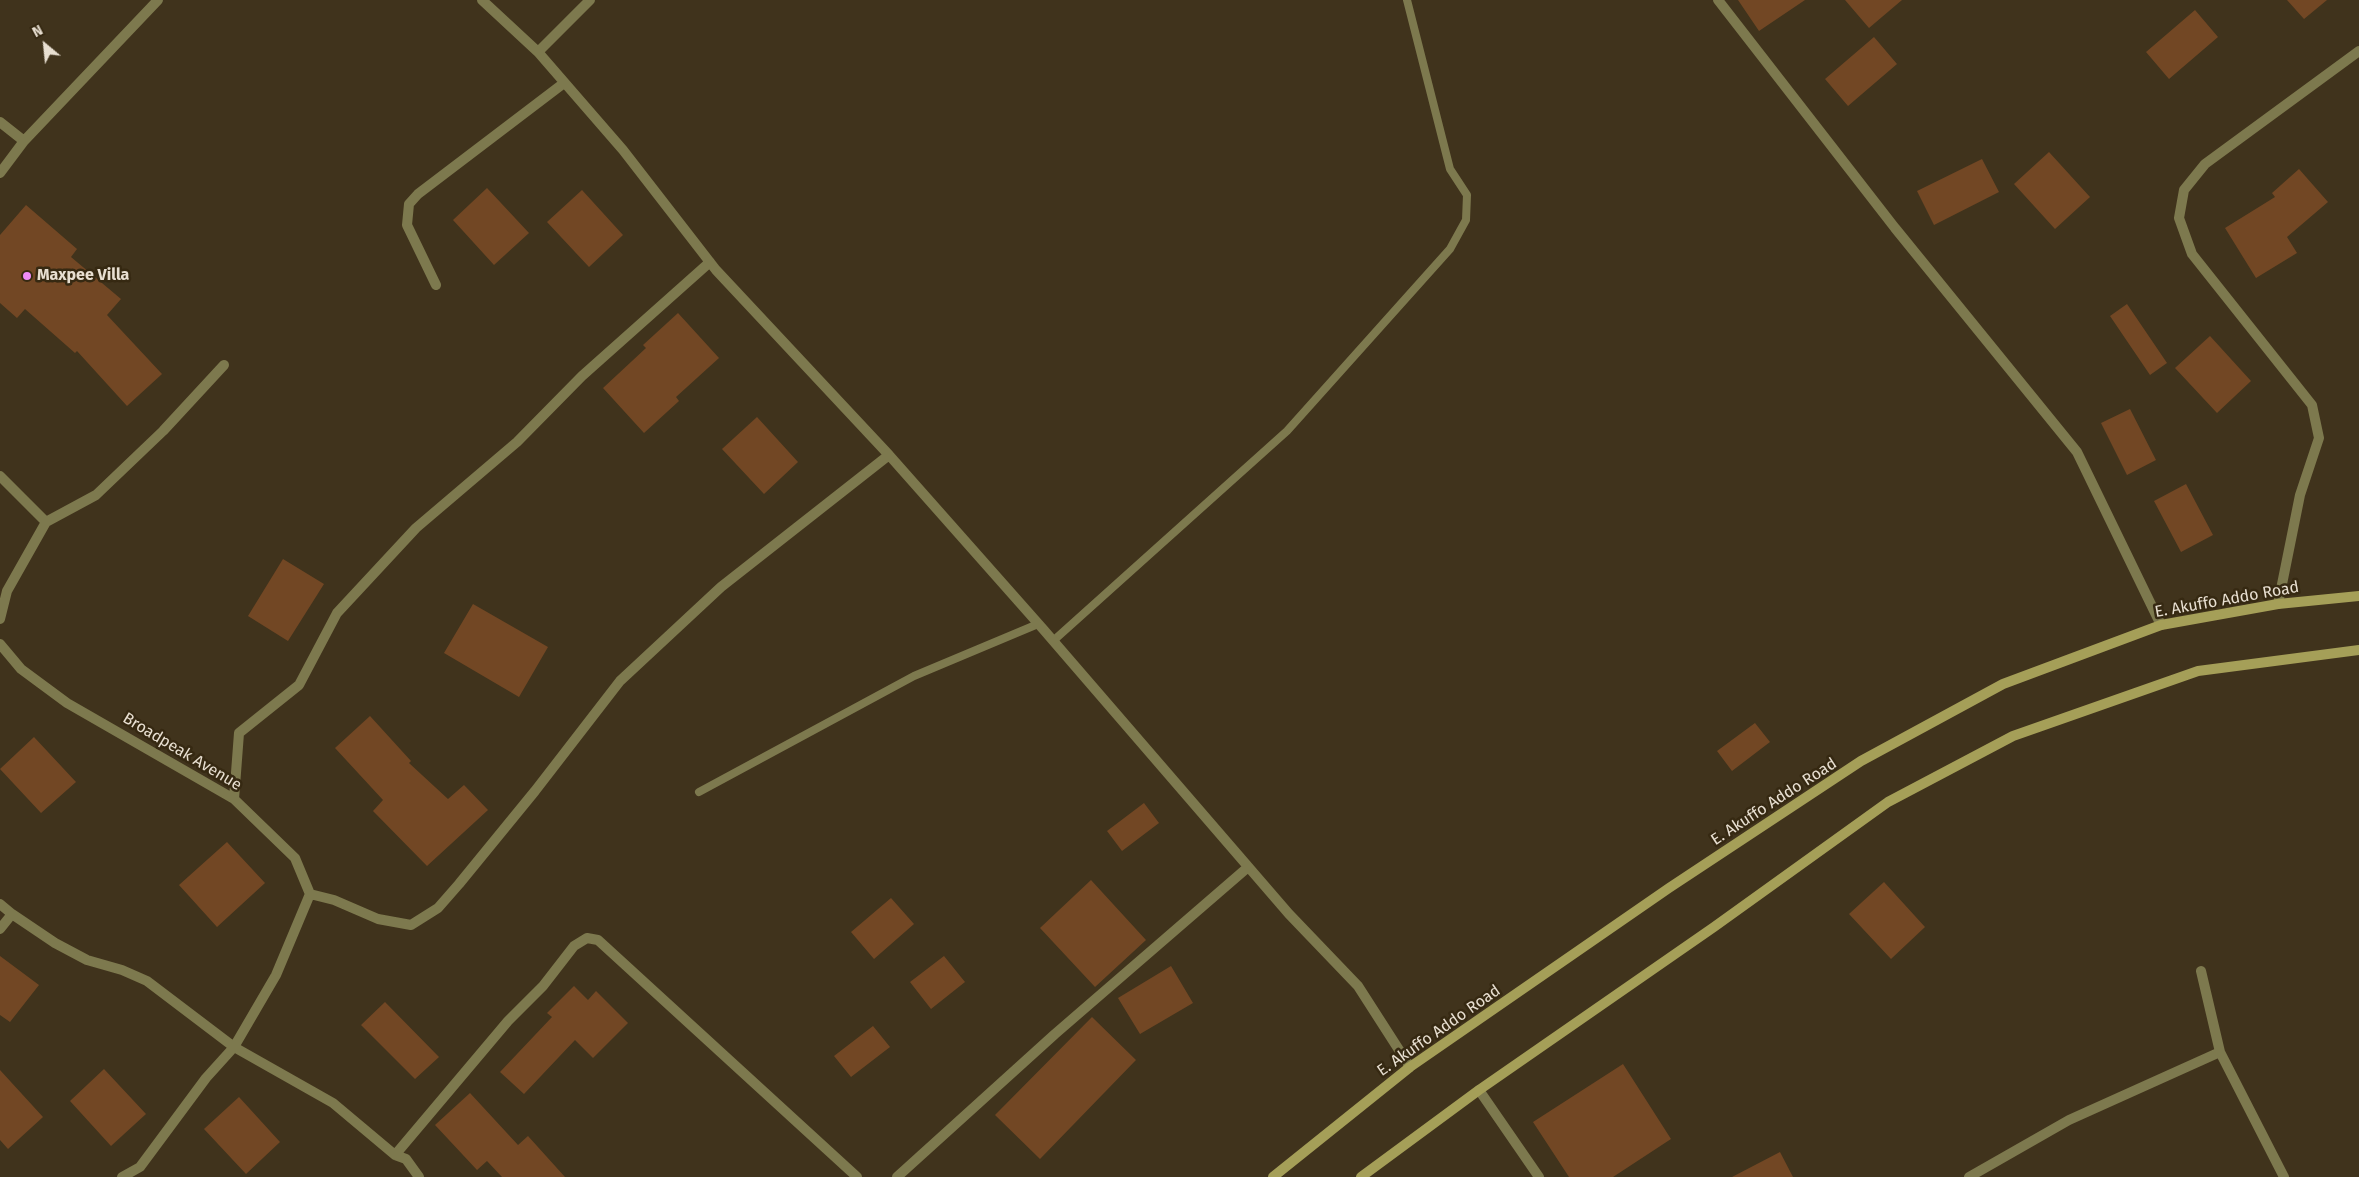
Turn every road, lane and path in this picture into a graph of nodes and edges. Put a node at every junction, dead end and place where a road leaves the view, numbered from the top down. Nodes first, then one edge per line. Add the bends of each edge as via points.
1 (158, 0) edge
2 (482, 0) edge
3 (590, 0) edge
4 (1407, 0) edge
5 (1718, 0) edge
6 (2359, 51) edge
7 (538, 52) junction
8 (564, 83) junction
9 (0, 122) edge
10 (24, 141) junction
11 (0, 173) edge
12 (710, 262) junction
13 (436, 285) dead end
14 (224, 365) dead end
15 (889, 455) junction
16 (0, 476) edge
17 (46, 522) junction
18 (2359, 596) edge
19 (2278, 604) junction
20 (0, 620) edge
21 (1038, 624) junction
22 (2160, 625) junction
23 (1053, 642) junction
24 (0, 644) edge
25 (2359, 650) edge
26 (699, 792) dead end
27 (234, 798) junction
28 (1247, 868) junction
29 (310, 894) junction
30 (0, 904) edge
31 (12, 914) junction
32 (0, 929) edge
33 (2202, 971) dead end
34 (234, 1047) junction
35 (2220, 1052) junction
36 (1410, 1067) junction
37 (1479, 1090) junction
38 (395, 1155) junction
39 (122, 1177) edge
40 (420, 1177) edge
41 (857, 1177) edge
42 (897, 1177) edge
43 (1273, 1177) edge
44 (1360, 1177) edge
45 (1539, 1177) edge
46 (1969, 1177) edge
47 (2284, 1177) edge

1 - 10 street
2 - 7 street
3 - 7 street
4 - 23 lane via 1450,169 1467,196 1466,220 1462,228 1450,249 1287,431
5 - 22 street via 1895,228 2077,452
6 - 19 street via 2205,164 2184,190 2179,218 2192,254 2312,405 2319,438 2300,495
7 - 8 street
8 - 12 street via 623,150
8 - 13 street via 418,194 410,204 407,225
9 - 10 street
10 - 11 street
12 - 15 street
12 - 27 street via 582,376 518,442 416,528 358,590 338,613 299,685 239,733
14 - 17 street via 163,431 96,495
15 - 21 street
15 - 29 street via 721,587 620,681 438,908 411,926 378,919 334,900
16 - 17 street
17 - 20 street via 7,591
18 - 19 main road, E. Akuffo Addo Road
19 - 22 main road, E. Akuffo Addo Road
21 - 23 street
21 - 26 lane via 914,676
22 - 36 main road, E. Akuffo Addo Road via 2003,684 1862,761 1669,888
23 - 28 street
24 - 27 street, Broadpeak Avenue via 21,669 67,703
25 - 37 main road via 2198,671 2013,736 1888,802
27 - 29 street, Broadpeak Avenue via 295,858
28 - 36 street via 1358,986
28 - 42 street
29 - 34 street via 276,975
30 - 31 street
31 - 32 street
31 - 34 street via 87,960 122,970 147,982
33 - 35 street
34 - 38 street via 332,1103
34 - 39 street via 206,1078 140,1167
35 - 46 street via 2069,1120
35 - 47 street
36 - 43 main road, E. Akuffo Addo Road
37 - 44 main road
37 - 45 street
38 - 40 street via 406,1159
38 - 41 street via 574,946 587,938 598,940

